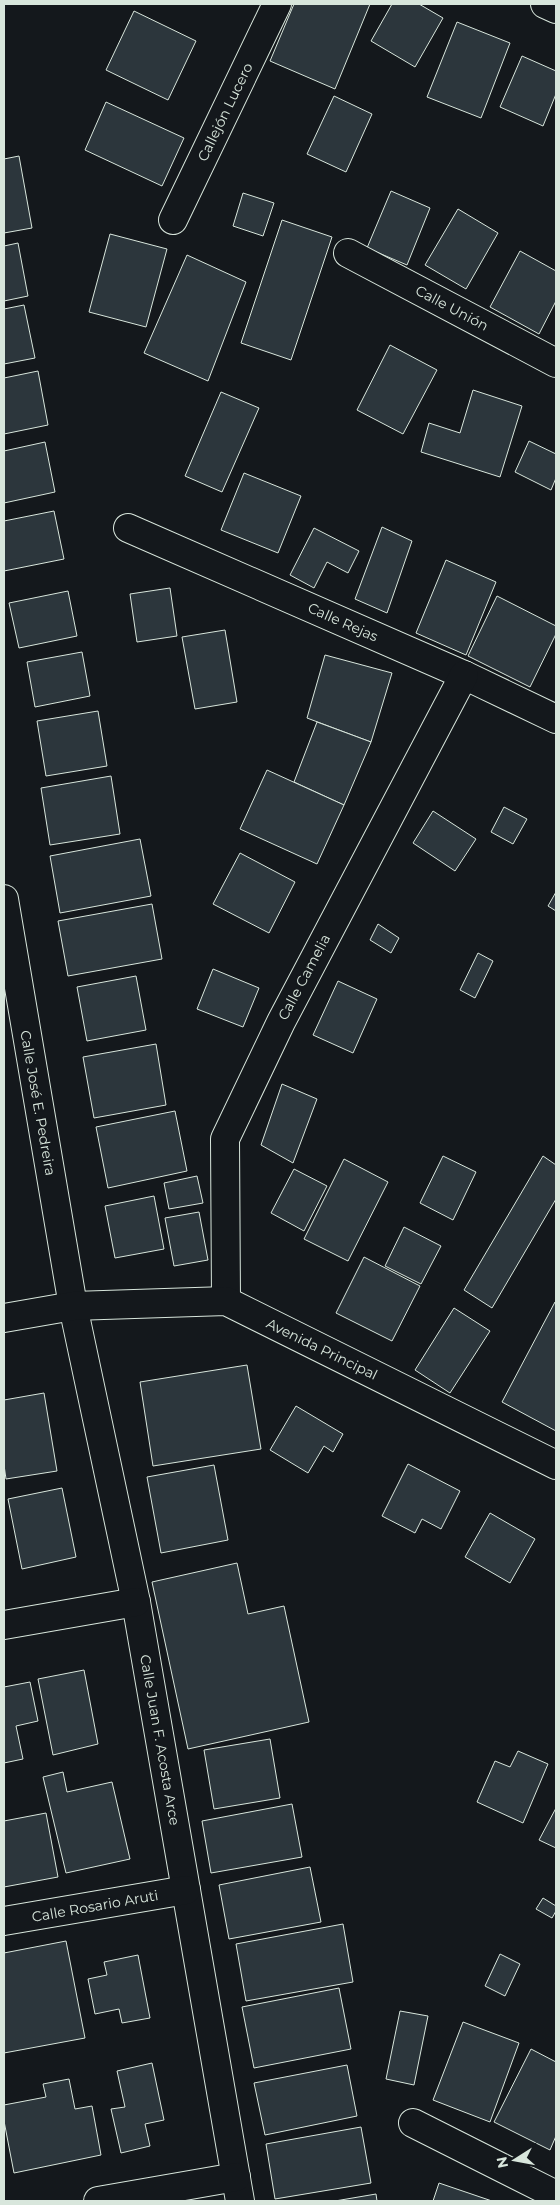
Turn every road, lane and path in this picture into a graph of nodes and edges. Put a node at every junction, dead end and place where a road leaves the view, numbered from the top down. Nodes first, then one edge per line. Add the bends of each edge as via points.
1 (278, 4) edge
2 (545, 4) edge
3 (556, 9) edge
4 (173, 220) dead end
5 (348, 253) dead end
6 (556, 363) edge
7 (128, 528) dead end
8 (464, 675) junction
9 (556, 719) edge
10 (4, 899) edge
11 (226, 1301) junction
12 (73, 1306) junction
13 (4, 1318) edge
14 (556, 1465) edge
15 (136, 1602) junction
16 (4, 1625) edge
17 (186, 1890) junction
18 (4, 1921) edge
19 (413, 2123) dead end
20 (238, 2189) edge
21 (556, 2195) edge
22 (98, 2201) edge

1 - 4 street, Callejón Lucero
2 - 3 street
5 - 6 street, Calle Unión
7 - 8 street, Calle Rejas
8 - 9 street, Calle Rejas
8 - 11 street, Calle Camelia via 281,1022 225,1139
10 - 12 street, Calle José E. Pedreira
11 - 12 street, Avenida Principal
11 - 14 street, Avenida Principal
12 - 13 street, Avenida Principal
12 - 15 street, Calle Juan F. Acosta Arce
15 - 16 street
15 - 17 street, Calle Juan F. Acosta Arce
17 - 18 street, Calle Rosario Aruti
17 - 20 street, Calle Juan F. Acosta Arce
19 - 21 street
20 - 22 street, Calle Juan F. Acosta Arce

